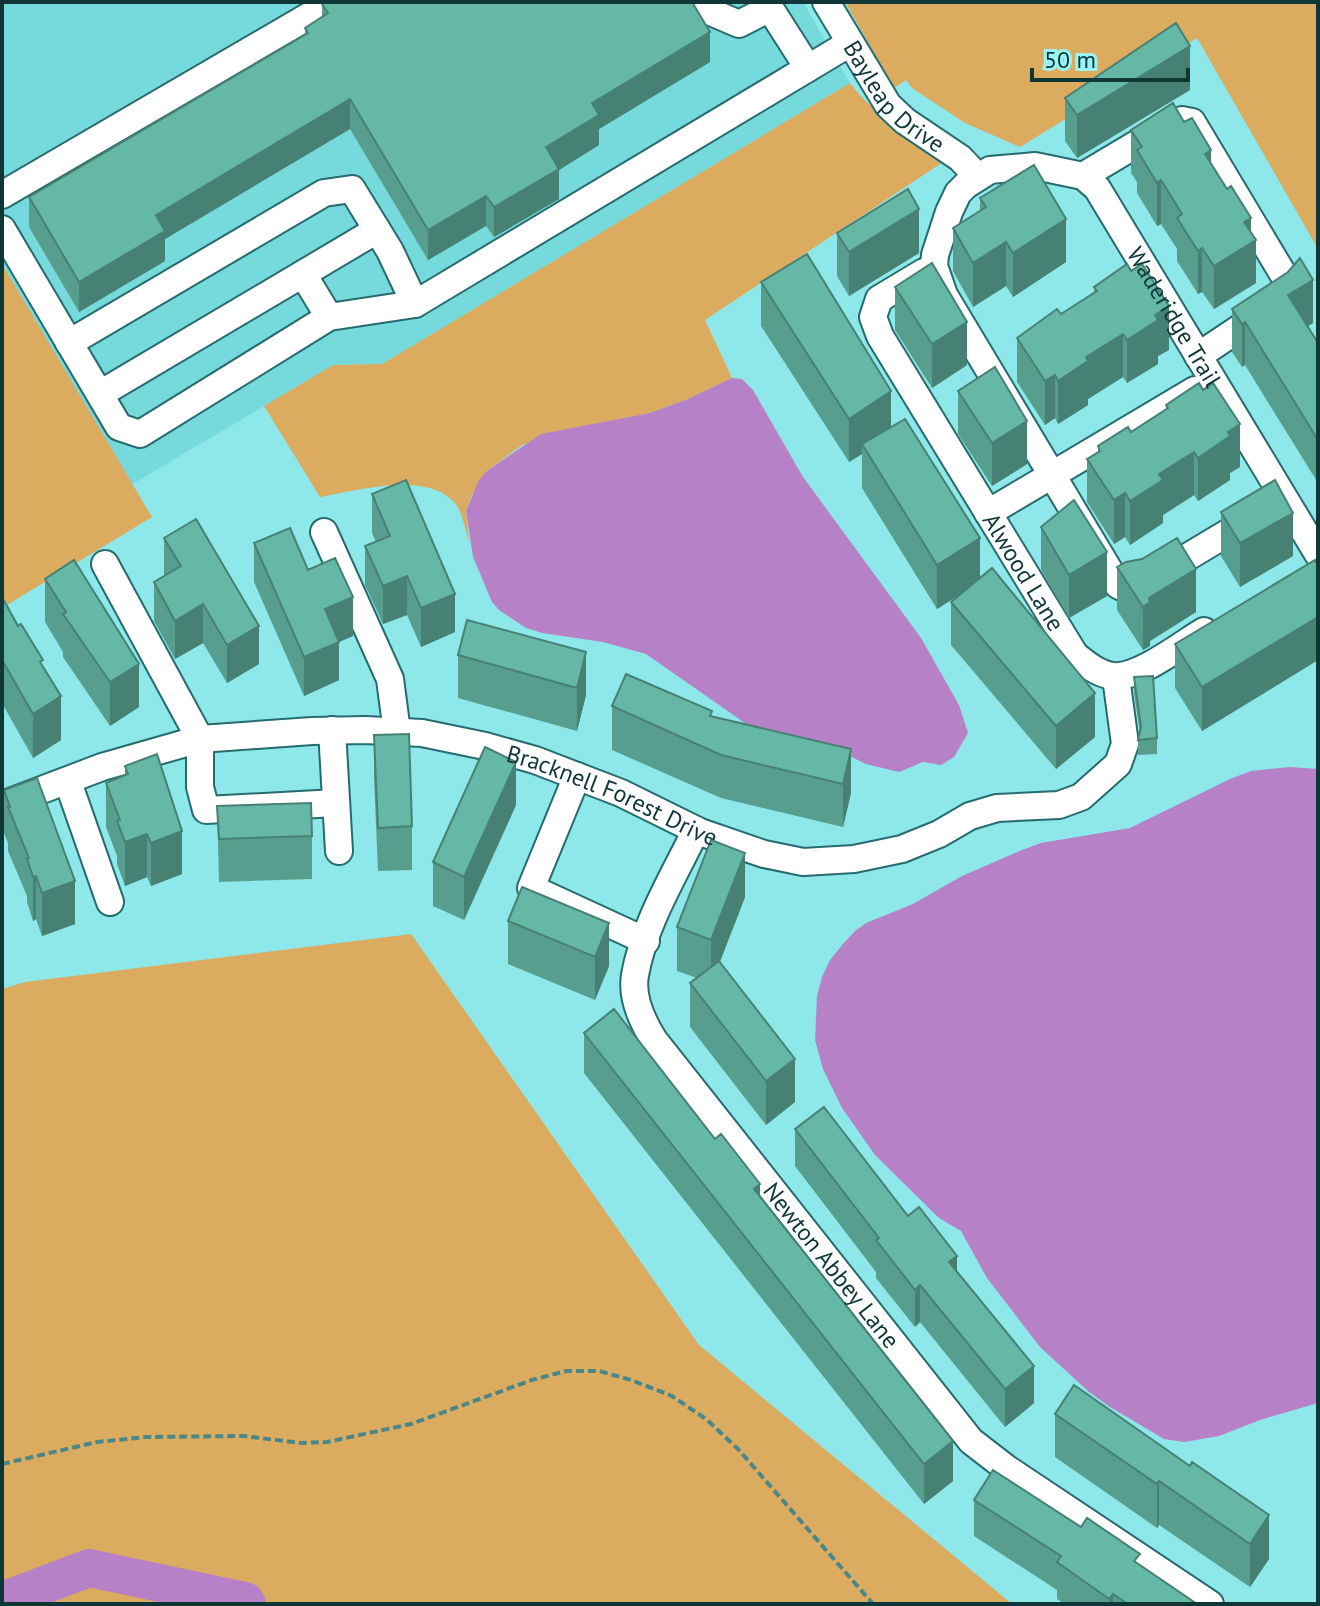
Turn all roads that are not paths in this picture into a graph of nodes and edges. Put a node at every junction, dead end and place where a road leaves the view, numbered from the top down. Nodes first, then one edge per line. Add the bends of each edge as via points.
1 (333, 2) edge
2 (705, 2) edge
3 (826, 2) edge
4 (768, 5) edge
5 (304, 9) edge
6 (850, 43) junction
7 (808, 68) junction
8 (1083, 176) junction
9 (978, 177) junction
10 (2, 195) edge
11 (2, 229) edge
12 (377, 230) junction
13 (934, 266) junction
14 (303, 274) junction
15 (415, 304) junction
16 (329, 317) junction
17 (69, 343) junction
18 (1198, 356) junction
19 (1212, 379) junction
20 (100, 394) junction
21 (1053, 475) junction
22 (1285, 499) junction
23 (988, 513) junction
24 (324, 532) dead end
25 (1314, 561) edge
26 (105, 564) dead end
27 (1227, 617) edge
28 (1116, 677) junction
29 (332, 730) junction
30 (397, 732) junction
31 (200, 739) junction
32 (577, 776) junction
33 (68, 782) junction
34 (5, 799) edge
35 (336, 803) junction
36 (696, 830) junction
37 (339, 851) dead end
38 (110, 902) dead end
39 (646, 941) junction
40 (1210, 1604) edge

1 - 5 street
2 - 4 street via 711,12 739,24
3 - 6 street, Bayleap Drive
4 - 7 street
5 - 10 street
6 - 7 street
6 - 9 street, Bayleap Drive via 897,114
7 - 15 street
8 - 9 street via 1035,166 990,170
8 - 18 street, Waderidge Trail via 1097,188
8 - 18 street via 1172,123 1192,122 1286,279 1279,302
9 - 13 street via 958,193
11 - 17 street
12 - 14 street
12 - 15 street
12 - 17 street via 352,189 324,193
13 - 21 street via 969,339
13 - 23 street, Alwood Lane via 879,299 873,317
14 - 16 street
14 - 20 street
15 - 16 street
16 - 20 street via 140,434 119,427
17 - 20 street
18 - 19 street, Waderidge Trail
19 - 21 street
19 - 22 street, Waderidge Trail
21 - 22 street via 1118,585 1126,589
21 - 23 street
22 - 25 street, Waderidge Trail
23 - 28 street, Alwood Lane via 1075,655
24 - 30 street via 390,679
26 - 31 street
27 - 28 street via 1139,671
28 - 36 street, Bracknell Forest Drive via 1125,744 1118,764 1081,797 1059,805 997,808 902,849 854,859 803,862
29 - 30 street, Bracknell Forest Drive
29 - 31 street, Bracknell Forest Drive
29 - 35 street
30 - 32 street, Bracknell Forest Drive via 485,746
31 - 33 street, Bracknell Forest Drive
31 - 35 street via 200,787 206,810
32 - 36 street, Bracknell Forest Drive
32 - 39 street via 531,888
33 - 34 street, Bracknell Forest Drive
33 - 38 street
35 - 37 street
36 - 39 street, Newton Abbey Lane
39 - 40 street, Newton Abbey Lane via 634,976 645,1027 971,1441

